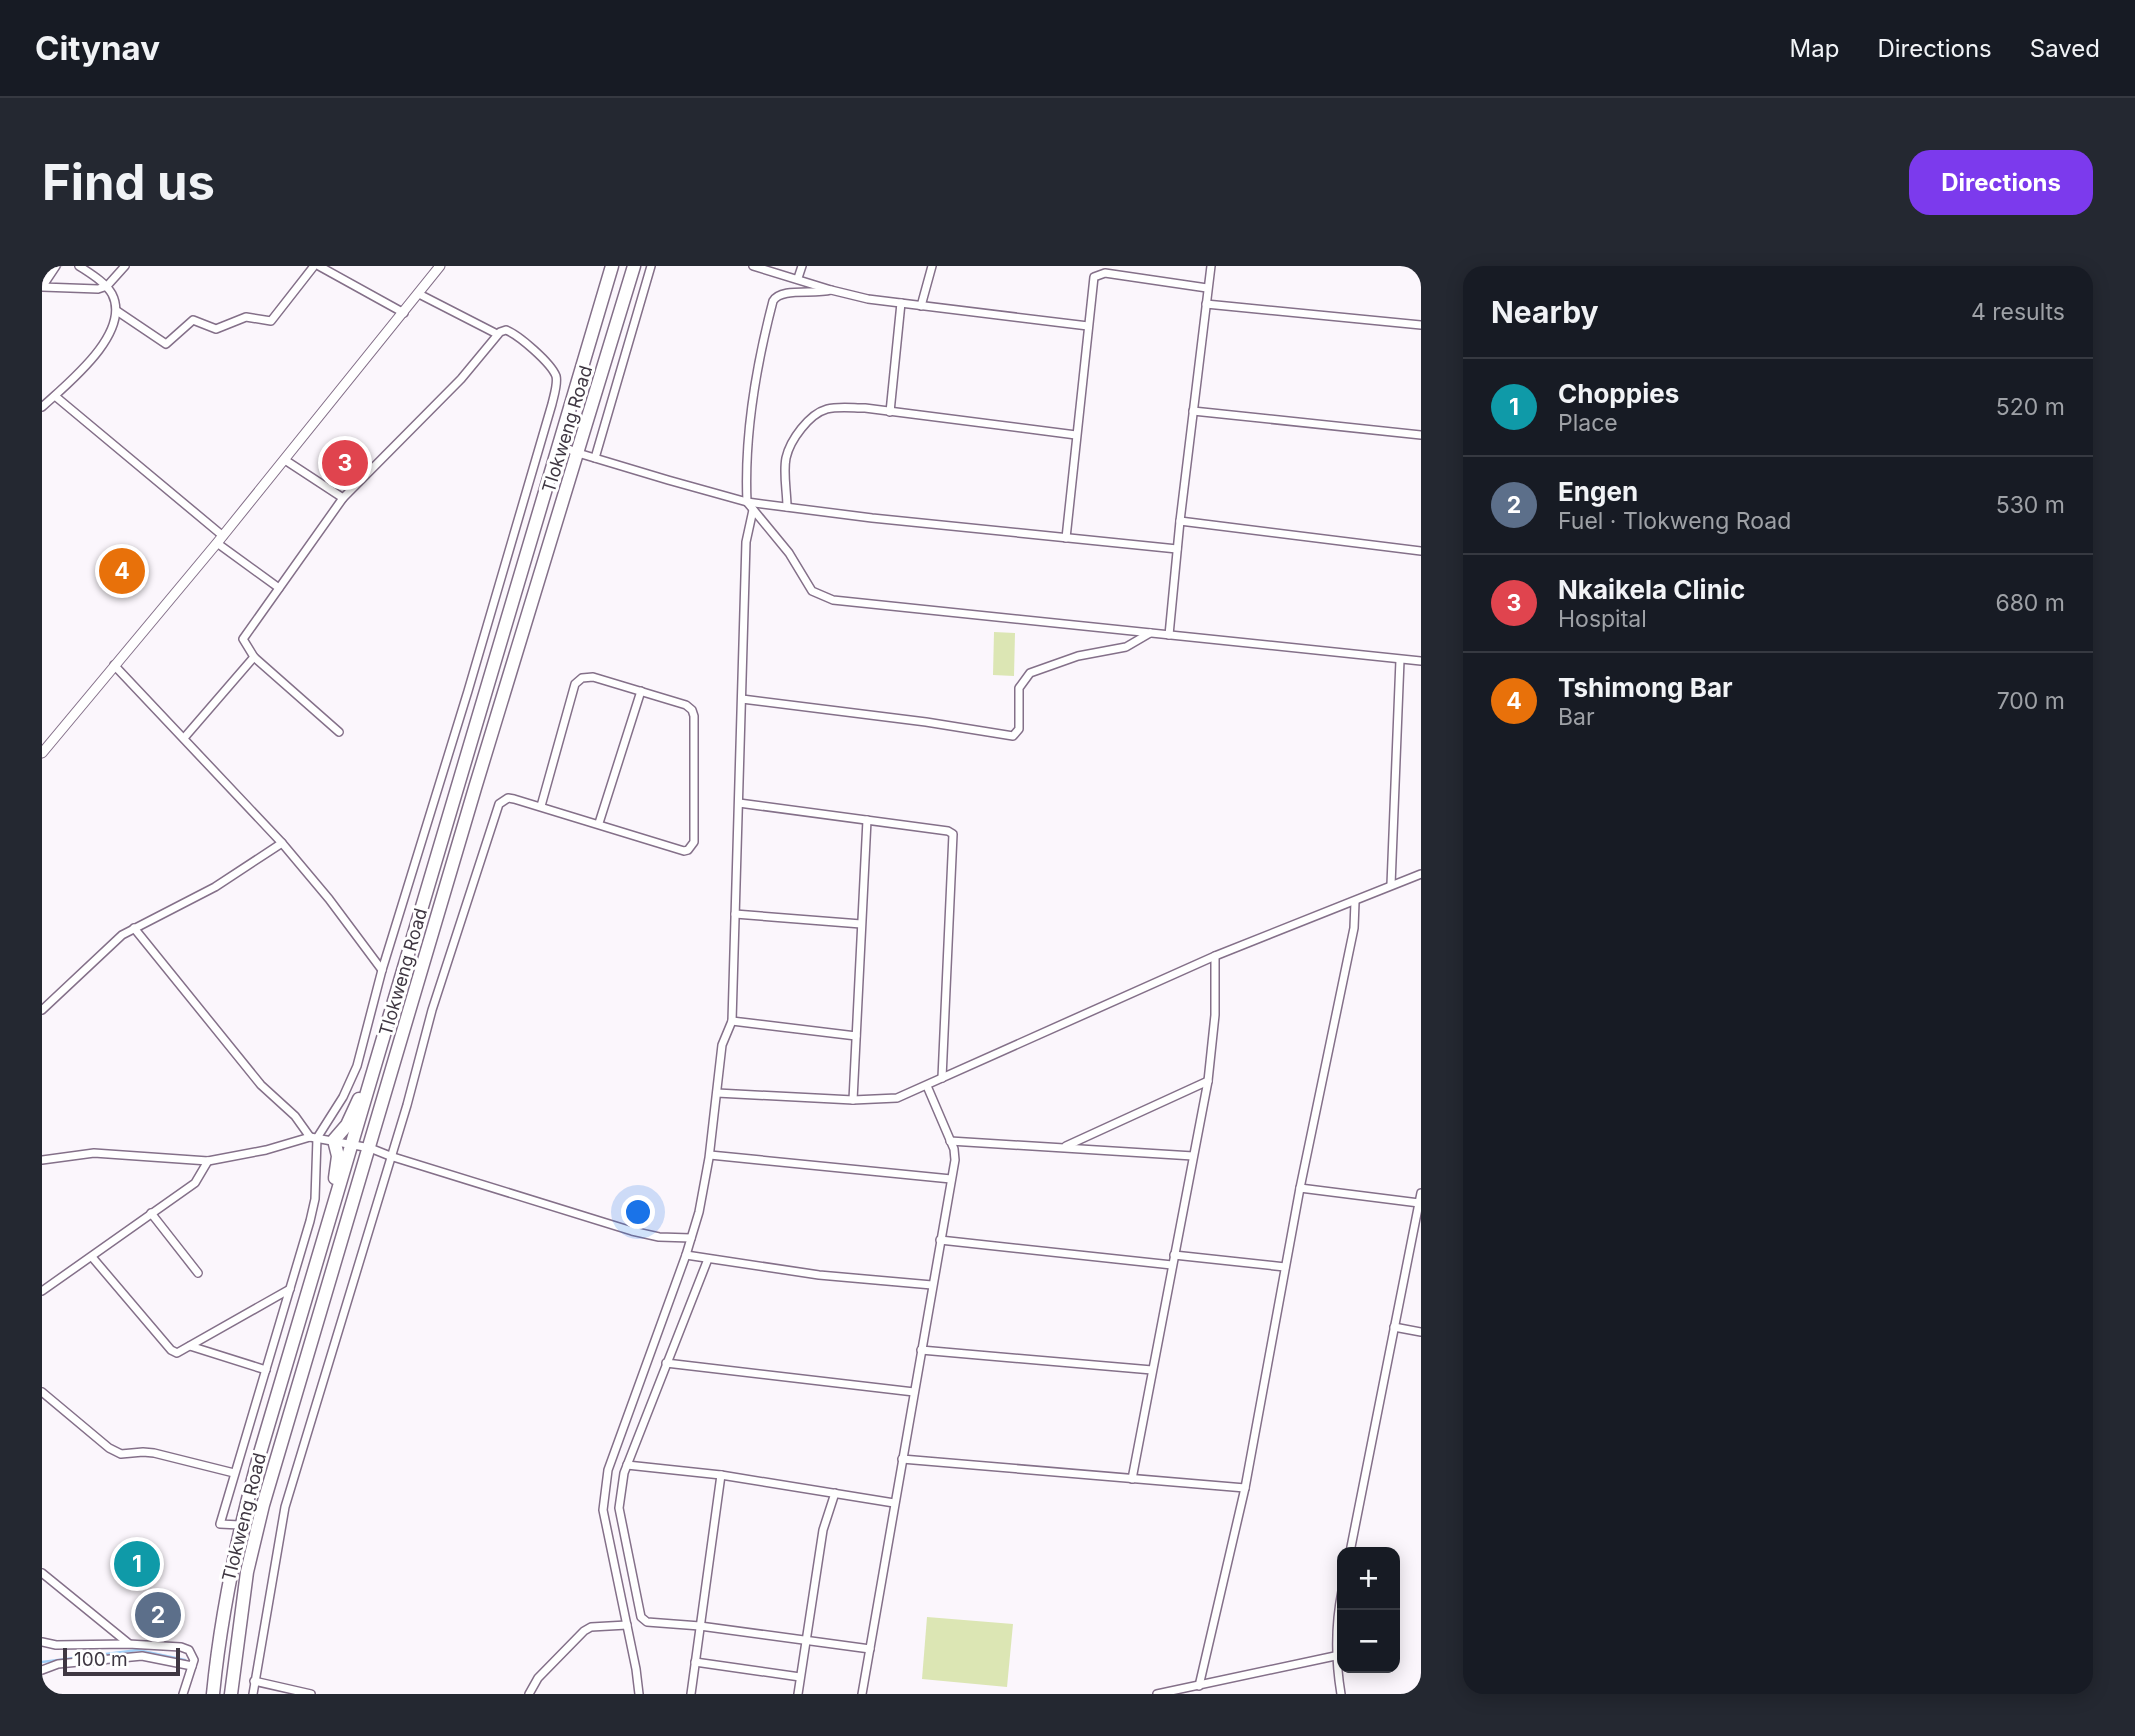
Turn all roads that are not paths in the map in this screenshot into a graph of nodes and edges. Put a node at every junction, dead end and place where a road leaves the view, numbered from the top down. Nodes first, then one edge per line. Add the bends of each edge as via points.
1 (56, 266) edge
2 (79, 266) edge
3 (125, 266) edge
4 (316, 266) edge
5 (440, 266) edge
6 (612, 266) edge
7 (634, 266) edge
8 (651, 266) edge
9 (754, 266) edge
10 (802, 266) edge
11 (932, 266) edge
12 (1211, 266) edge
13 (798, 278) junction
14 (107, 286) junction
15 (1207, 288) junction
16 (831, 290) junction
17 (419, 294) junction
18 (901, 303) junction
19 (1206, 304) junction
20 (921, 306) junction
21 (117, 311) junction
22 (404, 313) junction
23 (1421, 324) edge
24 (1088, 326) junction
25 (497, 334) junction
26 (55, 396) junction
27 (42, 407) edge
28 (1193, 411) junction
29 (890, 412) junction
30 (1076, 435) junction
31 (1421, 436) edge
32 (559, 445) junction
33 (578, 453) junction
34 (595, 458) junction
35 (285, 460) junction
36 (343, 498) junction
37 (747, 502) junction
38 (788, 507) junction
39 (753, 510) junction
40 (1180, 521) junction
41 (1066, 538) junction
42 (220, 539) junction
43 (1177, 550) junction
44 (1421, 551) edge
45 (279, 588) junction
46 (1150, 633) junction
47 (1169, 635) junction
48 (254, 657) junction
49 (1399, 660) junction
50 (1421, 661) edge
51 (114, 665) junction
52 (640, 691) junction
53 (743, 699) junction
54 (340, 732) dead end
55 (184, 737) junction
56 (42, 754) edge
57 (739, 803) junction
58 (541, 806) junction
59 (867, 820) junction
60 (599, 823) junction
61 (282, 843) junction
62 (1421, 874) edge
63 (1391, 884) junction
64 (1355, 902) junction
65 (734, 914) junction
66 (861, 924) junction
67 (134, 928) junction
68 (1216, 956) junction
69 (382, 970) junction
70 (42, 1010) edge
71 (732, 1021) junction
72 (856, 1036) junction
73 (370, 1078) junction
74 (942, 1078) junction
75 (1208, 1081) junction
76 (927, 1086) junction
77 (717, 1093) junction
78 (853, 1100) junction
79 (314, 1138) junction
80 (334, 1140) junction
81 (950, 1142) junction
82 (353, 1144) junction
83 (1063, 1147) junction
84 (370, 1148) junction
85 (710, 1155) junction
86 (390, 1156) junction
87 (1193, 1156) junction
88 (42, 1160) edge
89 (208, 1161) junction
90 (951, 1179) junction
91 (1300, 1188) junction
92 (1421, 1193) edge
93 (335, 1202) junction
94 (1419, 1203) junction
95 (151, 1213) junction
96 (691, 1238) junction
97 (940, 1240) junction
98 (686, 1255) junction
99 (1174, 1255) junction
100 (92, 1257) junction
101 (708, 1259) junction
102 (1172, 1265) junction
103 (1285, 1267) junction
104 (198, 1273) dead end
105 (932, 1285) junction
106 (290, 1288) junction
107 (42, 1292) edge
108 (1394, 1327) junction
109 (1421, 1332) edge
110 (190, 1346) junction
111 (921, 1350) junction
112 (666, 1363) junction
113 (266, 1370) junction
114 (1152, 1370) junction
115 (42, 1392) edge
116 (914, 1392) junction
117 (902, 1460) junction
118 (627, 1465) junction
119 (234, 1473) junction
120 (721, 1475) junction
121 (1132, 1479) junction
122 (1245, 1488) junction
123 (835, 1493) junction
124 (894, 1503) junction
125 (240, 1525) junction
126 (1351, 1547) edge
127 (42, 1573) edge
128 (1339, 1610) edge
129 (627, 1625) junction
130 (700, 1626) junction
131 (42, 1642) edge
132 (805, 1642) junction
133 (128, 1644) junction
134 (80, 1646) junction
135 (870, 1650) junction
136 (1335, 1656) junction
137 (82, 1661) junction
138 (695, 1662) junction
139 (192, 1666) junction
140 (42, 1670) edge
141 (800, 1677) junction
142 (254, 1681) junction
143 (1199, 1686) junction
144 (183, 1694) edge
145 (213, 1694) edge
146 (230, 1694) edge
147 (253, 1694) edge
148 (312, 1694) edge
149 (529, 1694) edge
150 (639, 1694) edge
151 (691, 1694) edge
152 (798, 1694) edge
153 (862, 1694) edge
154 (1157, 1694) edge
155 (1341, 1694) edge

1 - 14 street via 42,287 89,290
2 - 14 street
3 - 14 street
4 - 21 street via 271,321 246,317 216,328 193,320 166,344
4 - 22 street
5 - 17 street
6 - 32 main road, Tlokweng Road
7 - 33 main road, Tlokweng Road
8 - 34 street
9 - 13 street
10 - 13 street
11 - 20 street
12 - 15 street
13 - 16 street
14 - 21 street
15 - 19 street
15 - 24 street via 1100,273 1092,281
16 - 18 street
16 - 37 street via 783,292 773,301 754,388
17 - 22 street
17 - 25 street
18 - 20 street
18 - 29 street
19 - 23 street
19 - 28 street
20 - 24 street
21 - 26 street via 94,358
22 - 35 street
24 - 30 street
25 - 36 street via 461,379
25 - 69 street via 506,330 520,339 548,364 556,384
26 - 27 street
26 - 42 street
28 - 31 street
28 - 40 street
29 - 30 street
29 - 38 street via 830,408 811,419 786,458
30 - 41 street
32 - 33 street
32 - 73 main road, Tlokweng Road
33 - 34 street
33 - 84 main road, Tlokweng Road
34 - 37 street
35 - 36 street
35 - 42 street
36 - 45 street
37 - 38 street
37 - 39 street
38 - 41 street
39 - 46 street via 789,552 807,585 834,600
39 - 53 street via 746,542
40 - 43 street
40 - 44 street
41 - 43 street
42 - 45 street
42 - 51 street
43 - 47 street
45 - 48 street via 244,635 246,648
46 - 47 street
46 - 53 street via 1126,647 1078,656 1030,673 1019,688 1019,729 1013,736
47 - 49 street
48 - 54 street
48 - 55 street
49 - 50 street
49 - 63 street
51 - 55 street
51 - 56 street
52 - 58 street via 593,677 578,680
52 - 60 street
52 - 60 street via 686,705 694,713 693,845 684,851
53 - 57 street
55 - 61 street
57 - 59 street
57 - 65 street
58 - 60 street
58 - 86 street via 508,798 499,804
59 - 66 street
59 - 74 street via 948,831 954,836
61 - 67 street via 215,887
61 - 69 street
62 - 63 street
63 - 64 street
64 - 68 street
64 - 91 street via 1354,928
65 - 66 street
65 - 71 street
66 - 72 street
67 - 70 street
67 - 79 street via 261,1085
68 - 74 street
68 - 75 street
69 - 79 street via 352,1080
71 - 72 street
71 - 77 street via 722,1045
72 - 78 street
73 - 80 main road via 347,1125
73 - 82 main road, Tlokweng Road
74 - 76 street
75 - 83 street
75 - 87 street
76 - 78 street via 897,1098
76 - 81 street
77 - 78 street
77 - 85 street
79 - 80 street
79 - 89 street
79 - 106 street via 315,1199
80 - 82 street
80 - 93 main road via 338,1156
81 - 83 street
81 - 90 street via 955,1154
82 - 84 street
82 - 93 main road, Tlokweng Road
83 - 87 street
84 - 86 street
84 - 146 main road, Tlokweng Road via 263,1504 247,1572
85 - 90 street
85 - 96 street
86 - 96 street via 632,1231
86 - 142 street via 280,1524
87 - 99 street
88 - 89 street via 94,1153
89 - 95 street via 195,1183
90 - 97 street
91 - 94 street
91 - 103 street
92 - 94 street
93 - 125 main road, Tlokweng Road
94 - 108 street
95 - 100 street
95 - 104 street
96 - 98 street
97 - 102 street
97 - 105 street
98 - 101 street
98 - 129 street via 608,1470 603,1510
99 - 102 street
99 - 103 street
100 - 107 street
100 - 110 street via 171,1350 179,1353
101 - 105 street
101 - 112 street
102 - 114 street
103 - 122 street
105 - 111 street
106 - 110 street
106 - 113 street
108 - 109 street
108 - 126 street
110 - 113 street
111 - 114 street
111 - 116 street
112 - 116 street
112 - 118 street
113 - 119 street
114 - 121 street
115 - 119 street via 117,1453 154,1453
116 - 117 street
117 - 121 street
117 - 124 street
118 - 120 street
118 - 130 street via 619,1508 641,1616 647,1622
119 - 125 street via 220,1524
120 - 123 street
120 - 130 street
121 - 122 street
122 - 143 street
123 - 124 street
123 - 132 street via 823,1530
124 - 135 street
125 - 145 main road, Tlokweng Road via 218,1637
127 - 133 street
128 - 136 street
129 - 149 street via 584,1631 537,1678
129 - 150 street
130 - 132 street
130 - 138 street
131 - 134 street
132 - 135 street
132 - 141 street
133 - 134 street
133 - 139 street via 181,1647 192,1653
134 - 137 street
135 - 153 street
136 - 143 street
136 - 155 street
137 - 139 street via 142,1656
137 - 140 street
138 - 141 street
138 - 151 street
139 - 144 street
141 - 152 street
142 - 147 street
142 - 148 street
143 - 154 street

